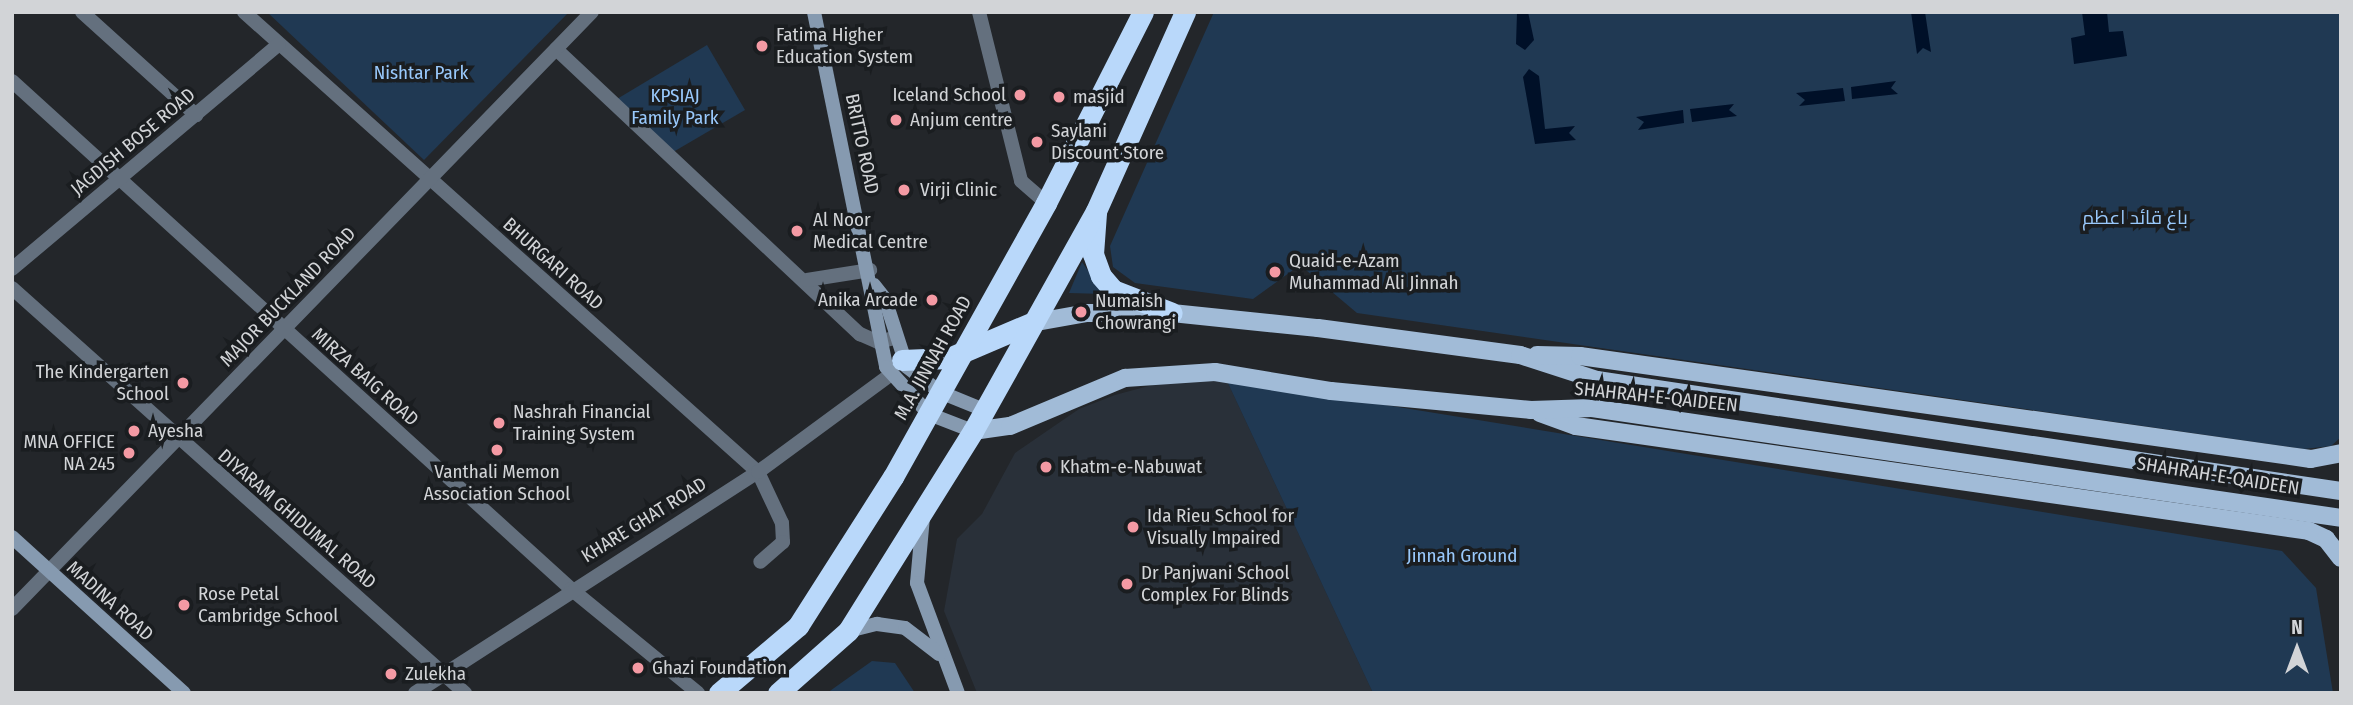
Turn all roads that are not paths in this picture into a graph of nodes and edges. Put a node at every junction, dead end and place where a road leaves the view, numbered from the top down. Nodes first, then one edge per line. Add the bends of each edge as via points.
1 (82, 12) edge
2 (244, 12) edge
3 (592, 12) edge
4 (814, 12) edge
5 (979, 12) edge
6 (1143, 12) edge
7 (1185, 12) edge
8 (279, 44) junction
9 (556, 49) junction
10 (12, 81) edge
11 (196, 115) junction
12 (431, 179) junction
13 (119, 181) junction
14 (1046, 203) junction
15 (1096, 211) junction
16 (12, 269) edge
17 (872, 277) junction
18 (807, 280) junction
19 (12, 288) edge
20 (1172, 313) junction
21 (1031, 323) junction
22 (283, 329) junction
23 (894, 338) junction
24 (878, 342) junction
25 (961, 354) junction
26 (1520, 355) junction
27 (896, 368) junction
28 (1597, 380) junction
29 (940, 392) junction
30 (1592, 408) junction
31 (1531, 410) junction
32 (984, 411) junction
33 (929, 414) junction
34 (973, 431) junction
35 (176, 439) junction
36 (2341, 453) edge
37 (758, 472) junction
38 (2341, 491) edge
39 (925, 510) junction
40 (2341, 518) edge
41 (12, 537) edge
42 (2341, 558) edge
43 (760, 562) dead end
44 (47, 570) junction
45 (571, 589) junction
46 (12, 609) edge
47 (848, 632) junction
48 (939, 654) junction
49 (443, 672) junction
50 (184, 693) edge
51 (415, 693) edge
52 (465, 693) edge
53 (698, 693) edge
54 (719, 693) edge
55 (778, 693) edge
56 (958, 693) edge

1 - 11 street
2 - 8 street, BHURGARI ROAD
3 - 9 street, MAJOR BUCKLAND ROAD
4 - 17 street, BRITTO ROAD
5 - 14 street via 1021,181
6 - 14 highway, M.A. JINNAH ROAD
7 - 15 highway
8 - 11 street, JAGDISH BOSE ROAD
8 - 12 street, BHURGARI ROAD
9 - 12 street, MAJOR BUCKLAND ROAD
9 - 18 street
10 - 13 street, MIRZA BAIG ROAD
11 - 13 street, JAGDISH BOSE ROAD
12 - 22 street, MAJOR BUCKLAND ROAD
12 - 37 street, BHURGARI ROAD
13 - 16 street, JAGDISH BOSE ROAD
13 - 22 street, MIRZA BAIG ROAD
14 - 25 highway, M.A. JINNAH ROAD
15 - 20 highway via 1093,254 1101,276 1113,290
15 - 21 highway
17 - 18 street
17 - 23 street, BRITTO ROAD via 885,299
17 - 24 street, BRITTO ROAD
18 - 24 street via 860,334
19 - 35 street, DIYARAM GHIDUMAL ROAD
20 - 21 main road, SHAHRAH-E-QAIDEEN via 1087,313
20 - 26 main road, SHAHRAH-E-QAIDEEN
21 - 25 highway
21 - 32 highway
22 - 35 street, MAJOR BUCKLAND ROAD
22 - 45 street, MIRZA BAIG ROAD
23 - 24 street
23 - 27 street, BRITTO ROAD
24 - 27 street, BRITTO ROAD
25 - 27 highway
25 - 29 highway, M.A. JINNAH ROAD
26 - 28 main road, SHAHRAH-E-QAIDEEN
26 - 36 main road via 1580,356 2311,459
27 - 29 street, BRITTO ROAD
27 - 33 street, BRITTO ROAD
27 - 37 street, KHARE GHAT ROAD
28 - 30 main road
28 - 38 main road, SHAHRAH-E-QAIDEEN
29 - 32 street, BRITTO ROAD
29 - 33 highway, M.A. JINNAH ROAD
30 - 31 main road, SHAHRAH-E-QAIDEEN
30 - 40 main road, SHAHRAH-E-QAIDEEN
31 - 34 main road, SHAHRAH-E-QAIDEEN via 1172,372 1103,384 1010,426
31 - 42 main road via 1576,426 2309,531 2326,539
32 - 34 highway
33 - 34 street, BRITTO ROAD
33 - 54 highway, M.A. JINNAH ROAD via 798,626
34 - 39 highway
35 - 44 street, MAJOR BUCKLAND ROAD
35 - 49 street, DIYARAM GHIDUMAL ROAD
37 - 43 street, BHURGARI ROAD via 776,500 783,542
37 - 45 street, KHARE GHAT ROAD
39 - 47 highway
39 - 48 street via 916,573
41 - 44 street, MADINA ROAD
44 - 46 street, MAJOR BUCKLAND ROAD
44 - 50 street, MADINA ROAD
45 - 49 street, KHARE GHAT ROAD
45 - 53 street, MIRZA BAIG ROAD
47 - 48 street via 877,624 905,628
47 - 55 highway
48 - 56 street
49 - 51 street, KHARE GHAT ROAD
49 - 52 street, DIYARAM GHIDUMAL ROAD

